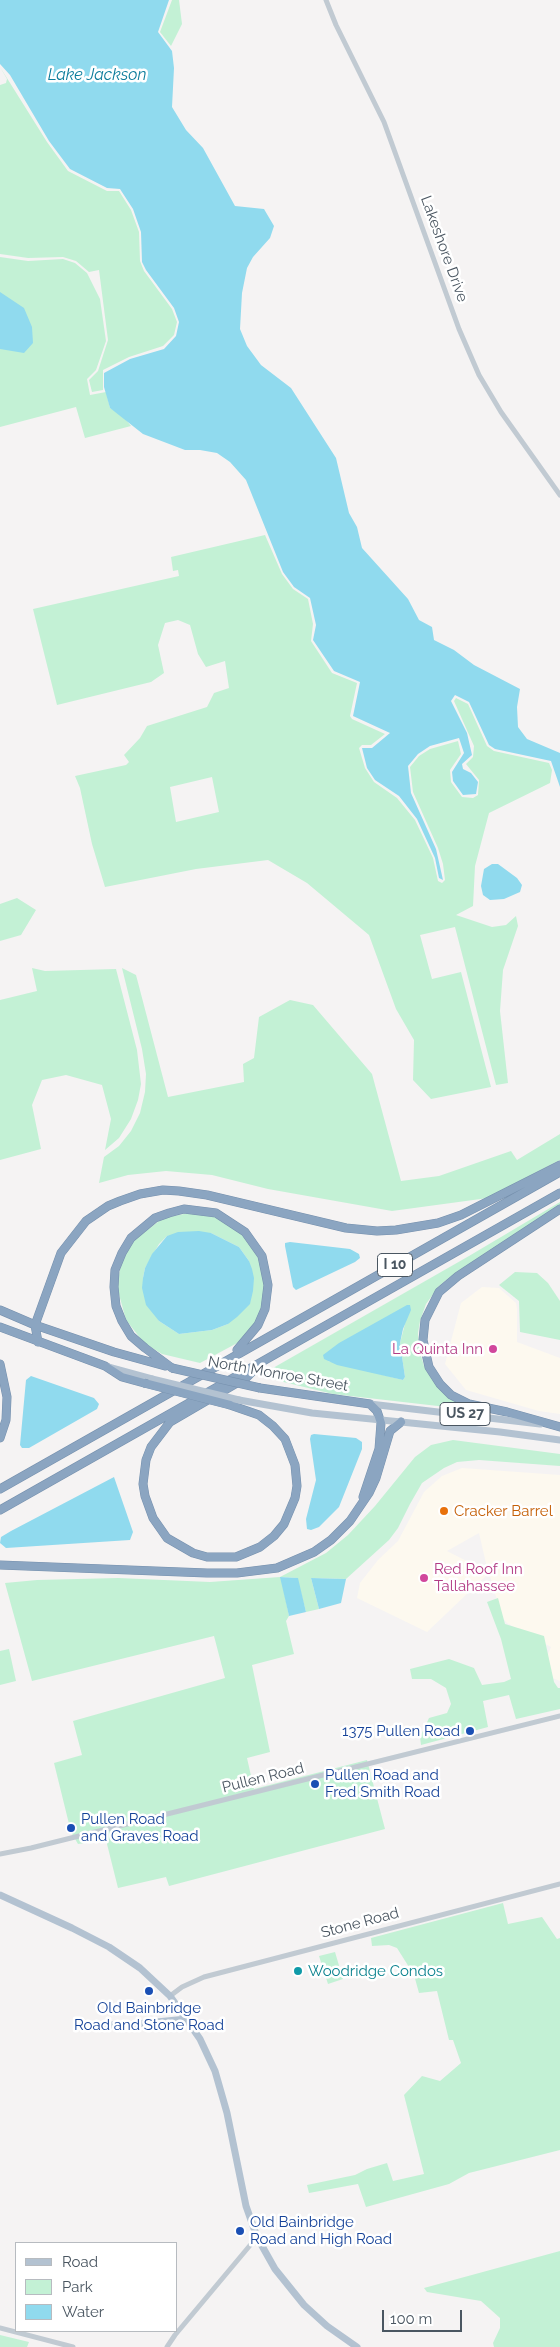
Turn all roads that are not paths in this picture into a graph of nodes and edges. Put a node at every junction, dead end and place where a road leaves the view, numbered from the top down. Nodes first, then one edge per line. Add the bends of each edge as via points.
1 (326, 0) edge
2 (560, 495) edge
3 (560, 1165) edge
4 (560, 1172) edge
5 (560, 1193) edge
6 (560, 1209) edge
7 (0, 1310) edge
8 (35, 1325) junction
9 (0, 1327) edge
10 (38, 1342) junction
11 (230, 1357) junction
12 (0, 1364) edge
13 (258, 1365) junction
14 (105, 1366) junction
15 (172, 1368) junction
16 (370, 1404) junction
17 (381, 1420) junction
18 (401, 1422) junction
19 (560, 1427) edge
20 (0, 1438) edge
21 (560, 1440) edge
22 (0, 1489) edge
23 (360, 1508) junction
24 (0, 1510) edge
25 (0, 1565) edge
26 (560, 1716) edge
27 (0, 1854) edge
28 (560, 1884) edge
29 (0, 1895) edge
30 (170, 1996) junction
31 (187, 2019) junction
32 (107, 2024) dead end
33 (257, 2237) junction
34 (0, 2328) edge
35 (178, 2331) edge
36 (15, 2332) edge
37 (15, 2332) edge
38 (178, 2332) edge
39 (73, 2347) edge
40 (168, 2347) edge
41 (357, 2347) edge

1 - 2 street, Lakeshore Drive via 384,122 459,329 479,375
3 - 8 highway via 461,1215 438,1223 396,1230 346,1228 179,1191 140,1194 95,1214 70,1239 60,1255
4 - 11 highway, I 10
5 - 13 highway, I 10
6 - 19 highway via 439,1292 425,1320 423,1340 432,1373 452,1395 469,1404
7 - 8 highway, North Monroe Street / US 27
8 - 10 highway
8 - 15 highway, North Monroe Street / US 27
9 - 10 highway, North Monroe Street / US 27
10 - 14 highway, North Monroe Street / US 27
11 - 15 highway via 258,1325 265,1309 268,1285 262,1256 245,1232 230,1220 216,1213 184,1209 155,1218 131,1238 115,1270 114,1287 119,1314 131,1336
11 - 22 highway, I 10
12 - 20 highway via 7,1397 6,1420
13 - 14 highway, bridge via 247,1377 170,1422 151,1447 146,1460 144,1490 153,1518 168,1538 192,1553 207,1557 236,1557 260,1547 274,1536 284,1524 295,1498 295,1465 285,1440 259,1414 230,1405 144,1383 122,1377
13 - 24 highway, I 10
14 - 17 main road, North Monroe Street / US 27, bridge via 239,1400 312,1413
15 - 16 highway, North Monroe Street / US 27, bridge via 260,1388
16 - 17 highway
16 - 19 main road, North Monroe Street / US 27
17 - 18 main road, North Monroe Street / US 27
17 - 23 highway via 378,1454
18 - 21 main road, North Monroe Street / US 27
18 - 23 highway via 390,1431 376,1478
23 - 25 highway via 331,1540 314,1552 277,1568 254,1572
26 - 27 street, Pullen Road
28 - 30 street, Stone Road via 204,1978 182,1986
29 - 30 main road via 109,1947 140,1968
30 - 31 main road
31 - 32 main road
31 - 33 main road via 209,2055 222,2090 243,2192
33 - 35 street
33 - 41 main road via 276,2269 304,2305
34 - 37 street
36 - 39 street
38 - 40 street

